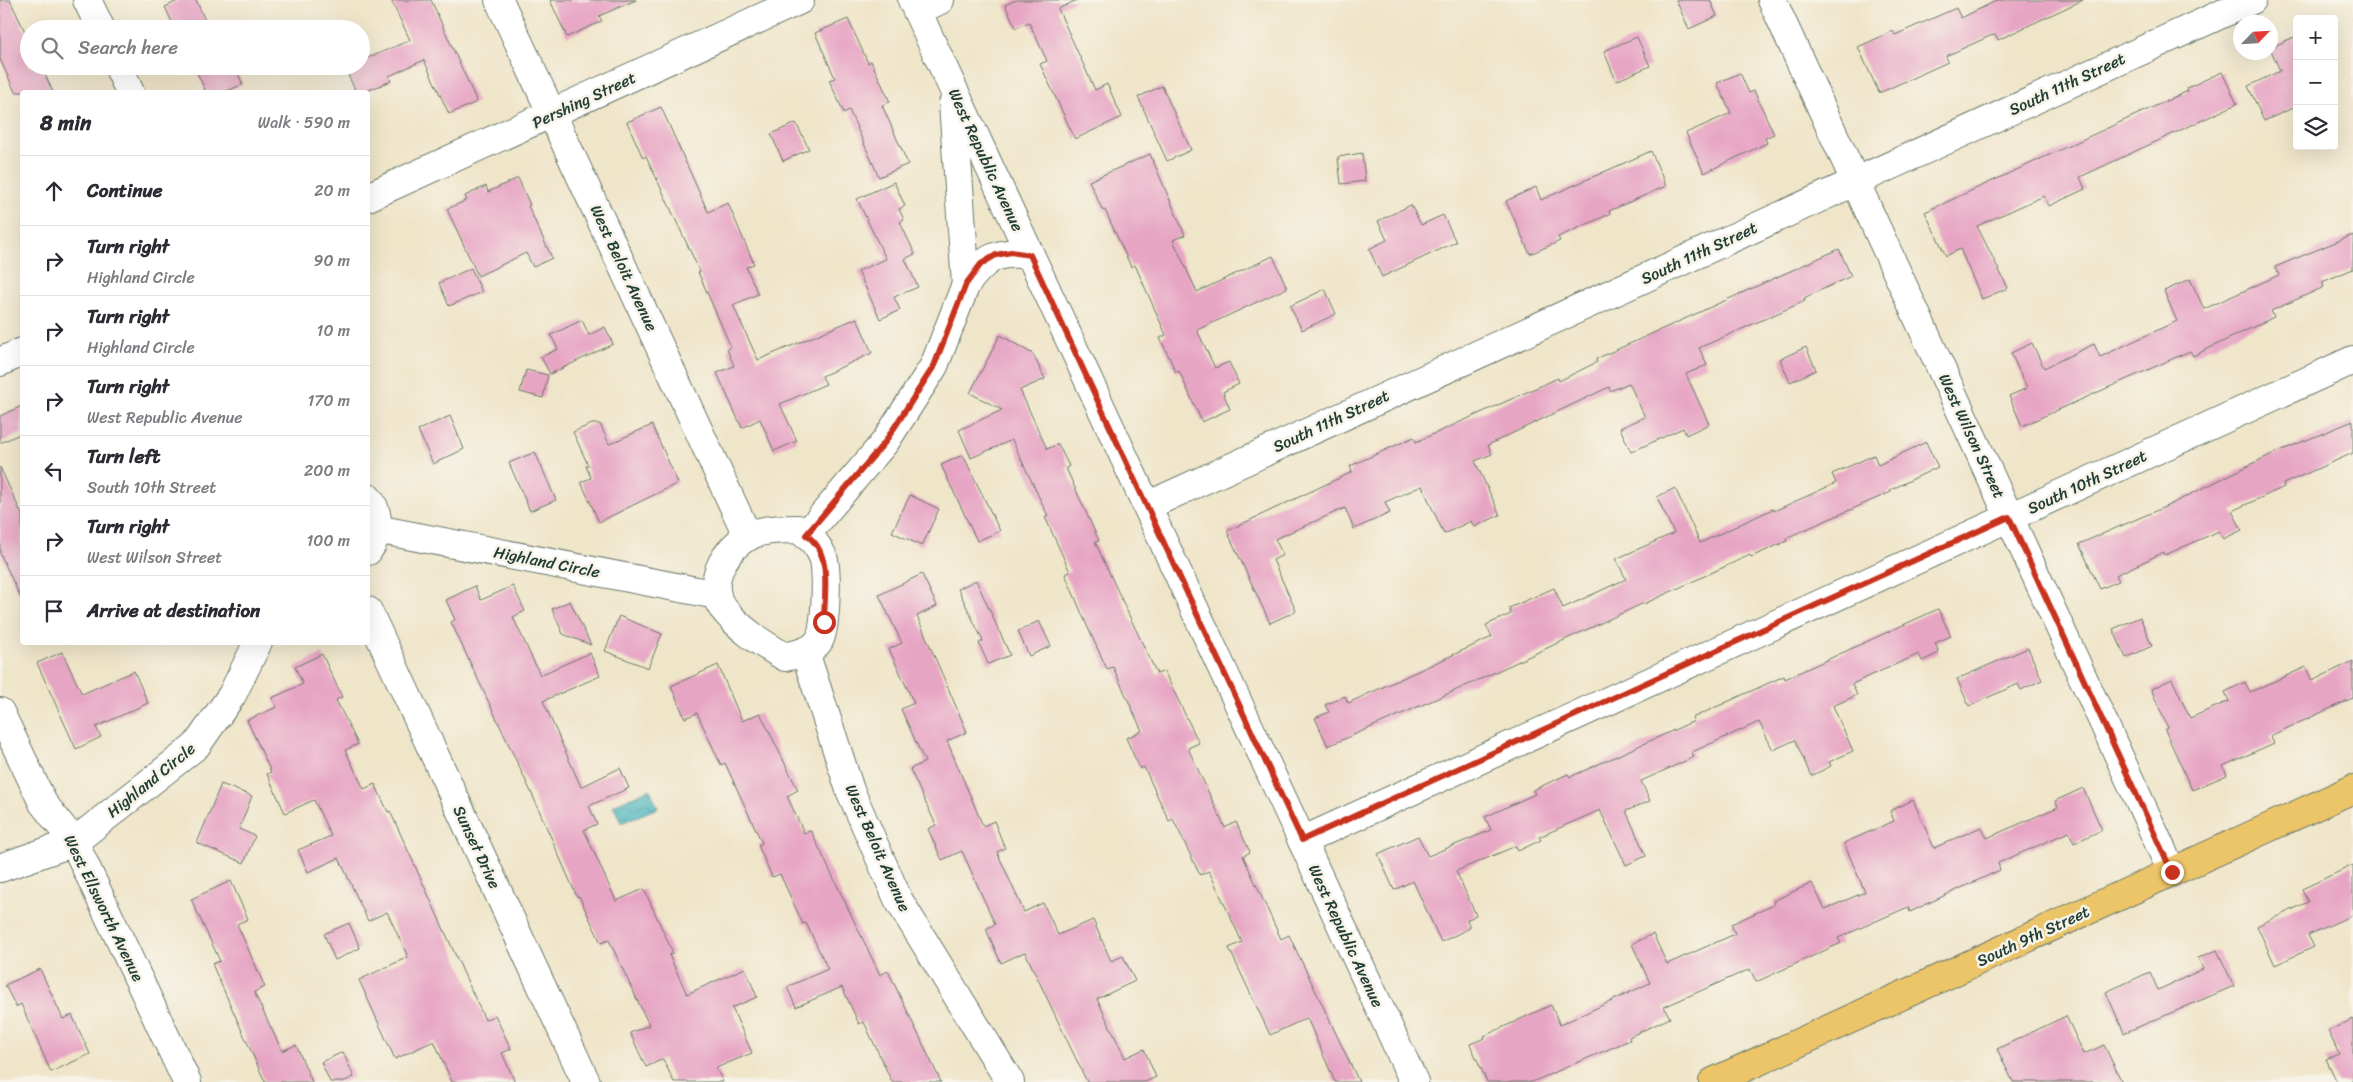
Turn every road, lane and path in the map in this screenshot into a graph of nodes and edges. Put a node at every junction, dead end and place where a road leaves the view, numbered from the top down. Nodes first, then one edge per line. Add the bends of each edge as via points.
1 (87, 0) edge
2 (499, 0) edge
3 (800, 0) edge
4 (1772, 0) edge
5 (2252, 0) edge
6 (923, 4) edge
7 (2203, 10) edge
8 (97, 20) edge
9 (122, 75) edge
10 (951, 85) junction
11 (129, 90) edge
12 (552, 114) junction
13 (1855, 181) junction
14 (370, 196) edge
15 (1030, 255) junction
16 (966, 284) junction
17 (20, 353) edge
18 (2353, 360) edge
19 (0, 362) edge
20 (370, 502) edge
21 (1146, 506) junction
22 (2009, 517) junction
23 (806, 535) junction
24 (748, 537) junction
25 (372, 540) edge
26 (717, 595) junction
27 (370, 616) edge
28 (256, 645) edge
29 (805, 652) junction
30 (0, 712) edge
31 (2353, 789) edge
32 (1302, 840) junction
33 (74, 842) junction
34 (0, 868) edge
35 (2172, 872) junction
36 (187, 1082) edge
37 (586, 1082) edge
38 (1010, 1082) edge
39 (1414, 1082) edge
40 (1713, 1082) edge

1 - 8 street
2 - 12 street, West Beloit Avenue
3 - 12 street, Pershing Street
4 - 13 street, West Wilson Street
5 - 7 street, South 11th Street
6 - 10 street, West Republic Avenue
7 - 13 street, South 11th Street
9 - 11 street
10 - 15 street, West Republic Avenue
10 - 16 street
12 - 14 street, Pershing Street
12 - 24 street, West Beloit Avenue
13 - 21 street, South 11th Street
13 - 22 street, West Wilson Street
15 - 16 street via 1011,252 996,255 981,264
15 - 21 street, West Republic Avenue
16 - 23 street via 934,366 885,442
17 - 19 street
18 - 22 street, South 10th Street
20 - 25 street via 376,512
21 - 32 street, West Republic Avenue
22 - 32 street, South 10th Street
22 - 35 street, West Wilson Street
23 - 24 street via 798,529 755,533
23 - 29 street via 815,540 824,559 824,622 819,641
24 - 26 street via 737,543 724,558 717,576
25 - 26 street, Highland Circle
26 - 29 street via 721,605 747,633 785,657
27 - 37 street, Sunset Drive
28 - 33 street, Highland Circle via 232,694 196,746
29 - 38 street, West Beloit Avenue via 850,790 898,899
30 - 33 street, West Ellsworth Avenue via 43,803
31 - 35 main road, South 9th Street
32 - 39 street, West Republic Avenue
33 - 34 street, Highland Circle
33 - 36 street, West Ellsworth Avenue
35 - 40 main road, South 9th Street

